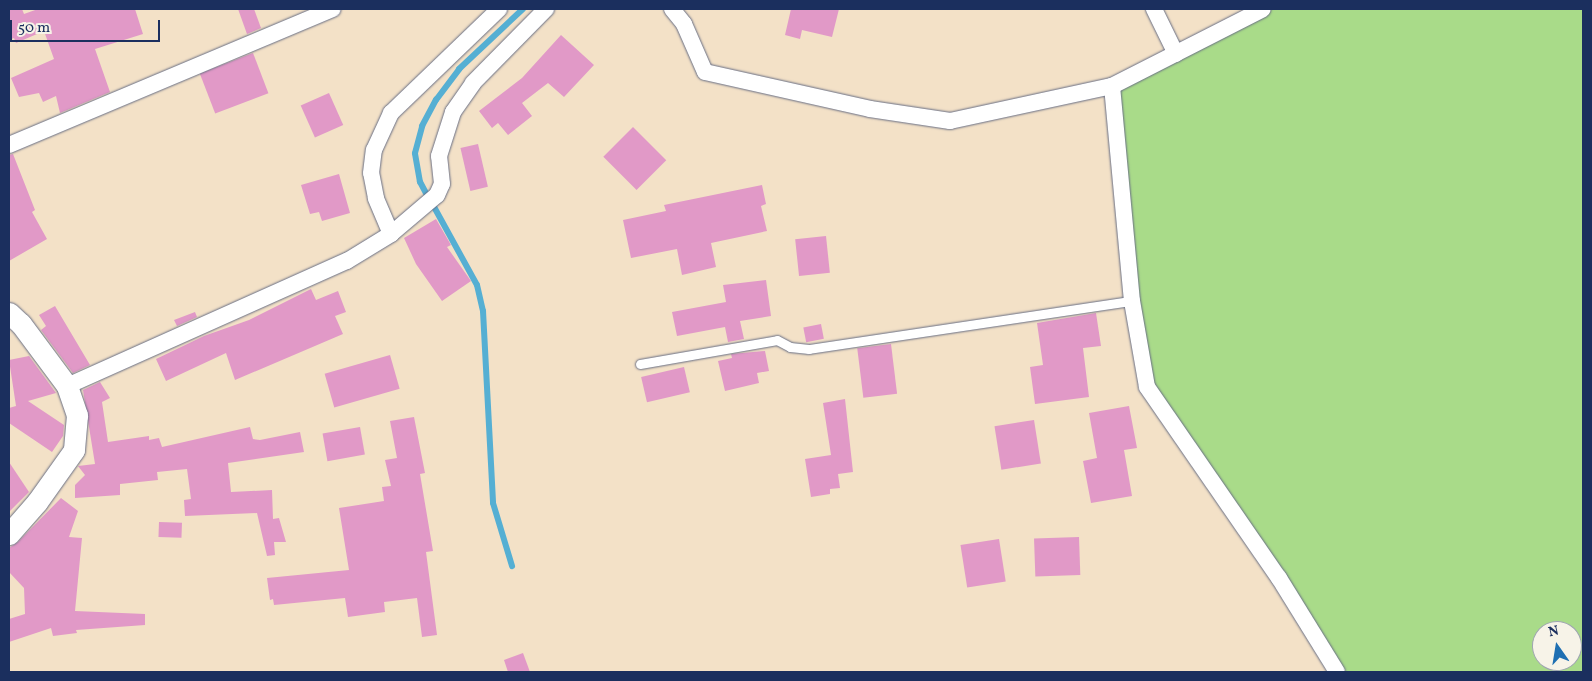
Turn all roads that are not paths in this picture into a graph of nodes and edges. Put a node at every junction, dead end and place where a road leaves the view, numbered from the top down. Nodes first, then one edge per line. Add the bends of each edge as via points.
1 (333, 9) edge
2 (500, 9) edge
3 (546, 9) edge
4 (672, 9) edge
5 (1154, 9) edge
6 (1263, 9) edge
7 (1176, 54) junction
8 (1112, 86) junction
9 (9, 145) edge
10 (391, 234) junction
11 (1132, 301) junction
12 (9, 313) edge
13 (640, 364) dead end
14 (67, 386) junction
15 (9, 534) edge
16 (1337, 672) edge

1 - 9 street
2 - 10 street via 391,113 374,150 371,173 376,198
3 - 10 street via 473,83 453,112 439,156 442,184 439,190
4 - 8 street via 684,24 705,72 919,118 950,121
5 - 7 street
6 - 7 street
7 - 8 street
8 - 11 street
10 - 14 street via 347,261
11 - 13 lane via 809,349 790,347 777,340
11 - 16 street via 1147,387 1279,578
12 - 14 street via 22,324
14 - 15 street via 77,415 74,450 37,502

